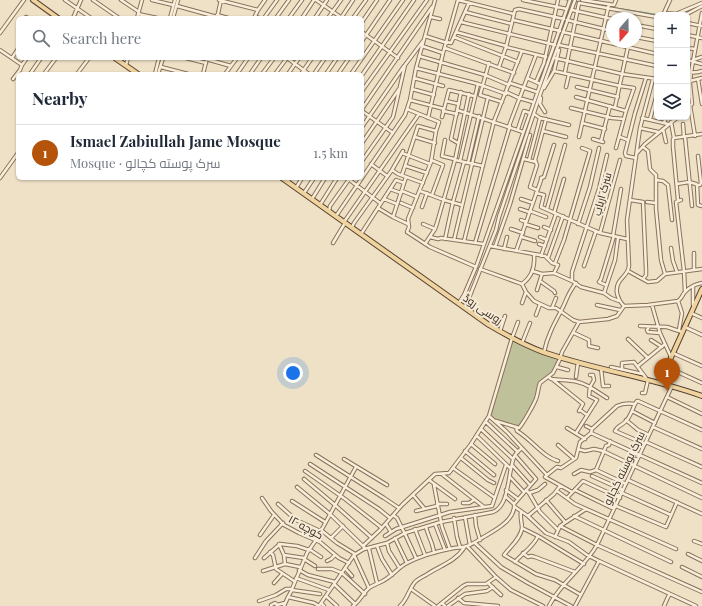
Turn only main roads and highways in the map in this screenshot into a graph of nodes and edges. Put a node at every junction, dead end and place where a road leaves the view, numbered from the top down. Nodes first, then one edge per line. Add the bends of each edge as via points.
1 (35, 0) edge
2 (55, 16) edge
3 (118, 60) edge
4 (135, 72) edge
5 (289, 180) edge
6 (702, 289) edge
7 (702, 294) edge
8 (694, 309) junction
9 (661, 383) junction
10 (702, 396) edge

1 - 2 main road
3 - 4 main road
5 - 9 main road, روسی روڈ via 304,194 465,308 512,338 544,352
6 - 8 main road
7 - 8 main road
8 - 9 main road
8 - 9 main road via 681,331
9 - 10 main road, روسی روڈ

